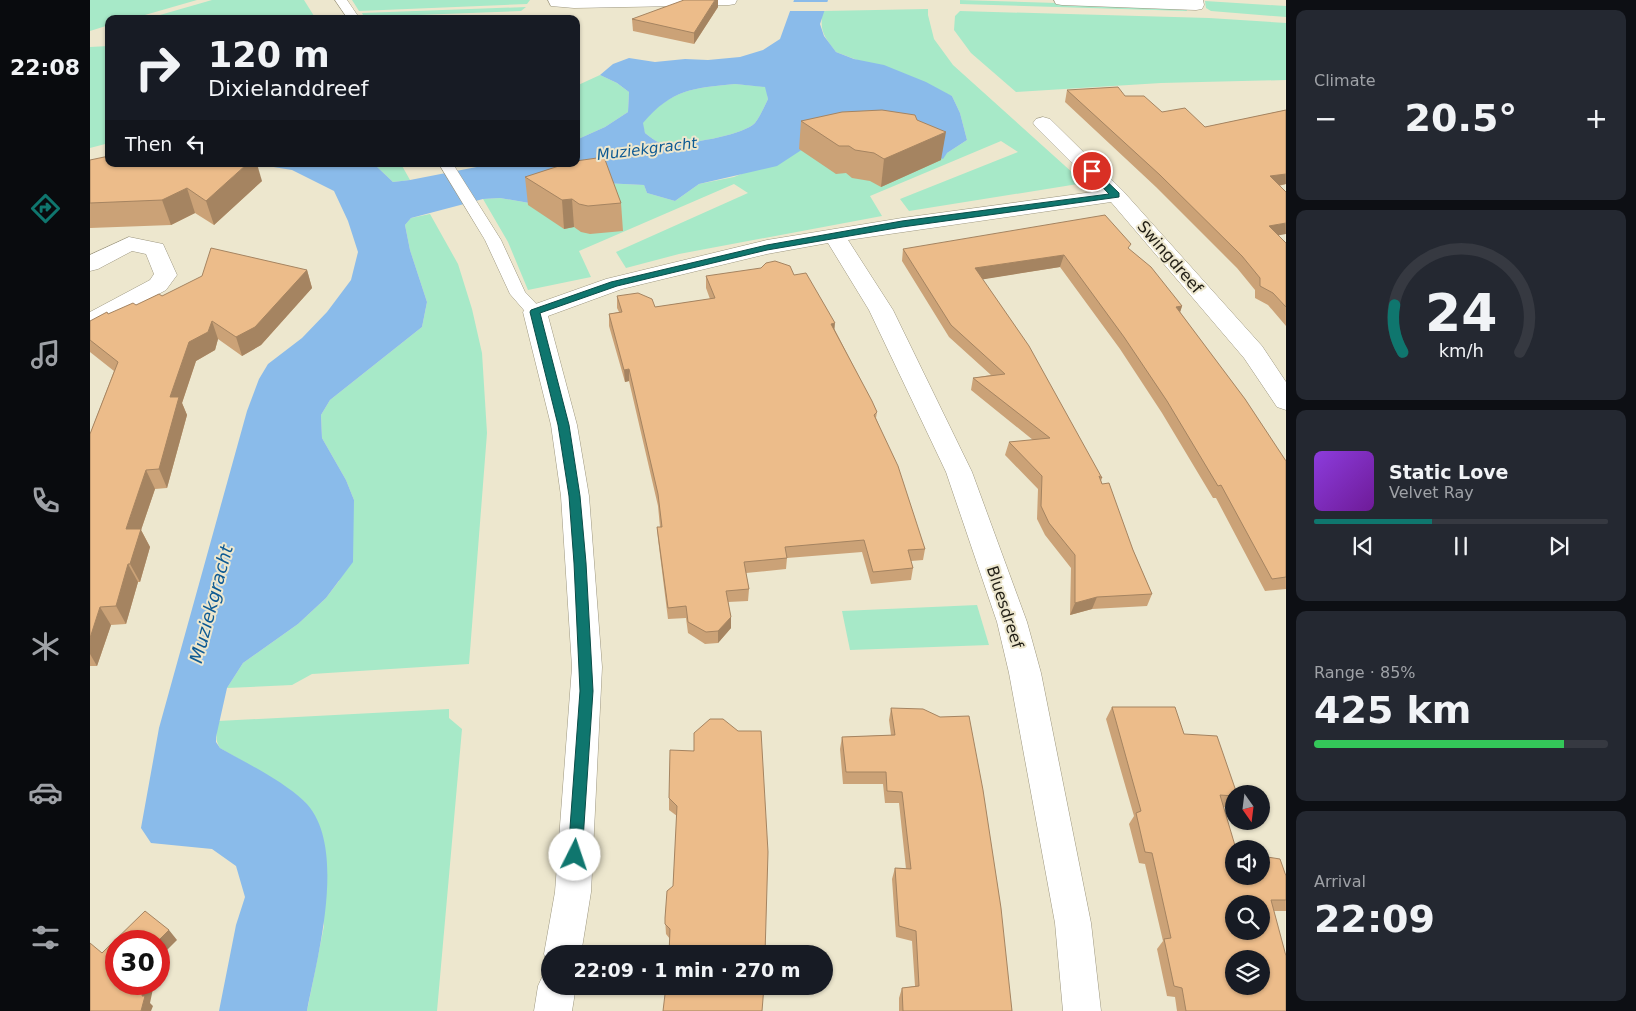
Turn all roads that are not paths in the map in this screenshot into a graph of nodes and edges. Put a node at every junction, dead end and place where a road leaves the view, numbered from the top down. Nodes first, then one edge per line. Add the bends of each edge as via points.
1 (342, 0) edge
2 (556, 0) edge
3 (729, 0) edge
4 (1062, 0) edge
5 (1195, 0) edge
6 (351, 15) edge
7 (1043, 124) dead end
8 (449, 167) edge
9 (1116, 195) junction
10 (834, 235) junction
11 (90, 264) edge
12 (535, 312) junction
13 (90, 322) edge
14 (1286, 401) edge
15 (564, 945) edge
16 (556, 995) edge
17 (553, 1011) edge
18 (1082, 1011) edge

1 - 6 lane
2 - 3 street via 574,3
4 - 5 street via 1196,5
7 - 9 street, Swingdreef
8 - 12 lane via 493,240 518,294
9 - 10 street
9 - 14 street, Swingdreef via 1253,352
10 - 12 street via 767,247 614,284
10 - 18 street, Bluesdreef via 881,310 959,472 1012,622 1073,923
11 - 13 street via 129,244 155,249 166,275 158,285
12 - 15 street via 564,425 575,496 586,667 573,892
16 - 17 street

